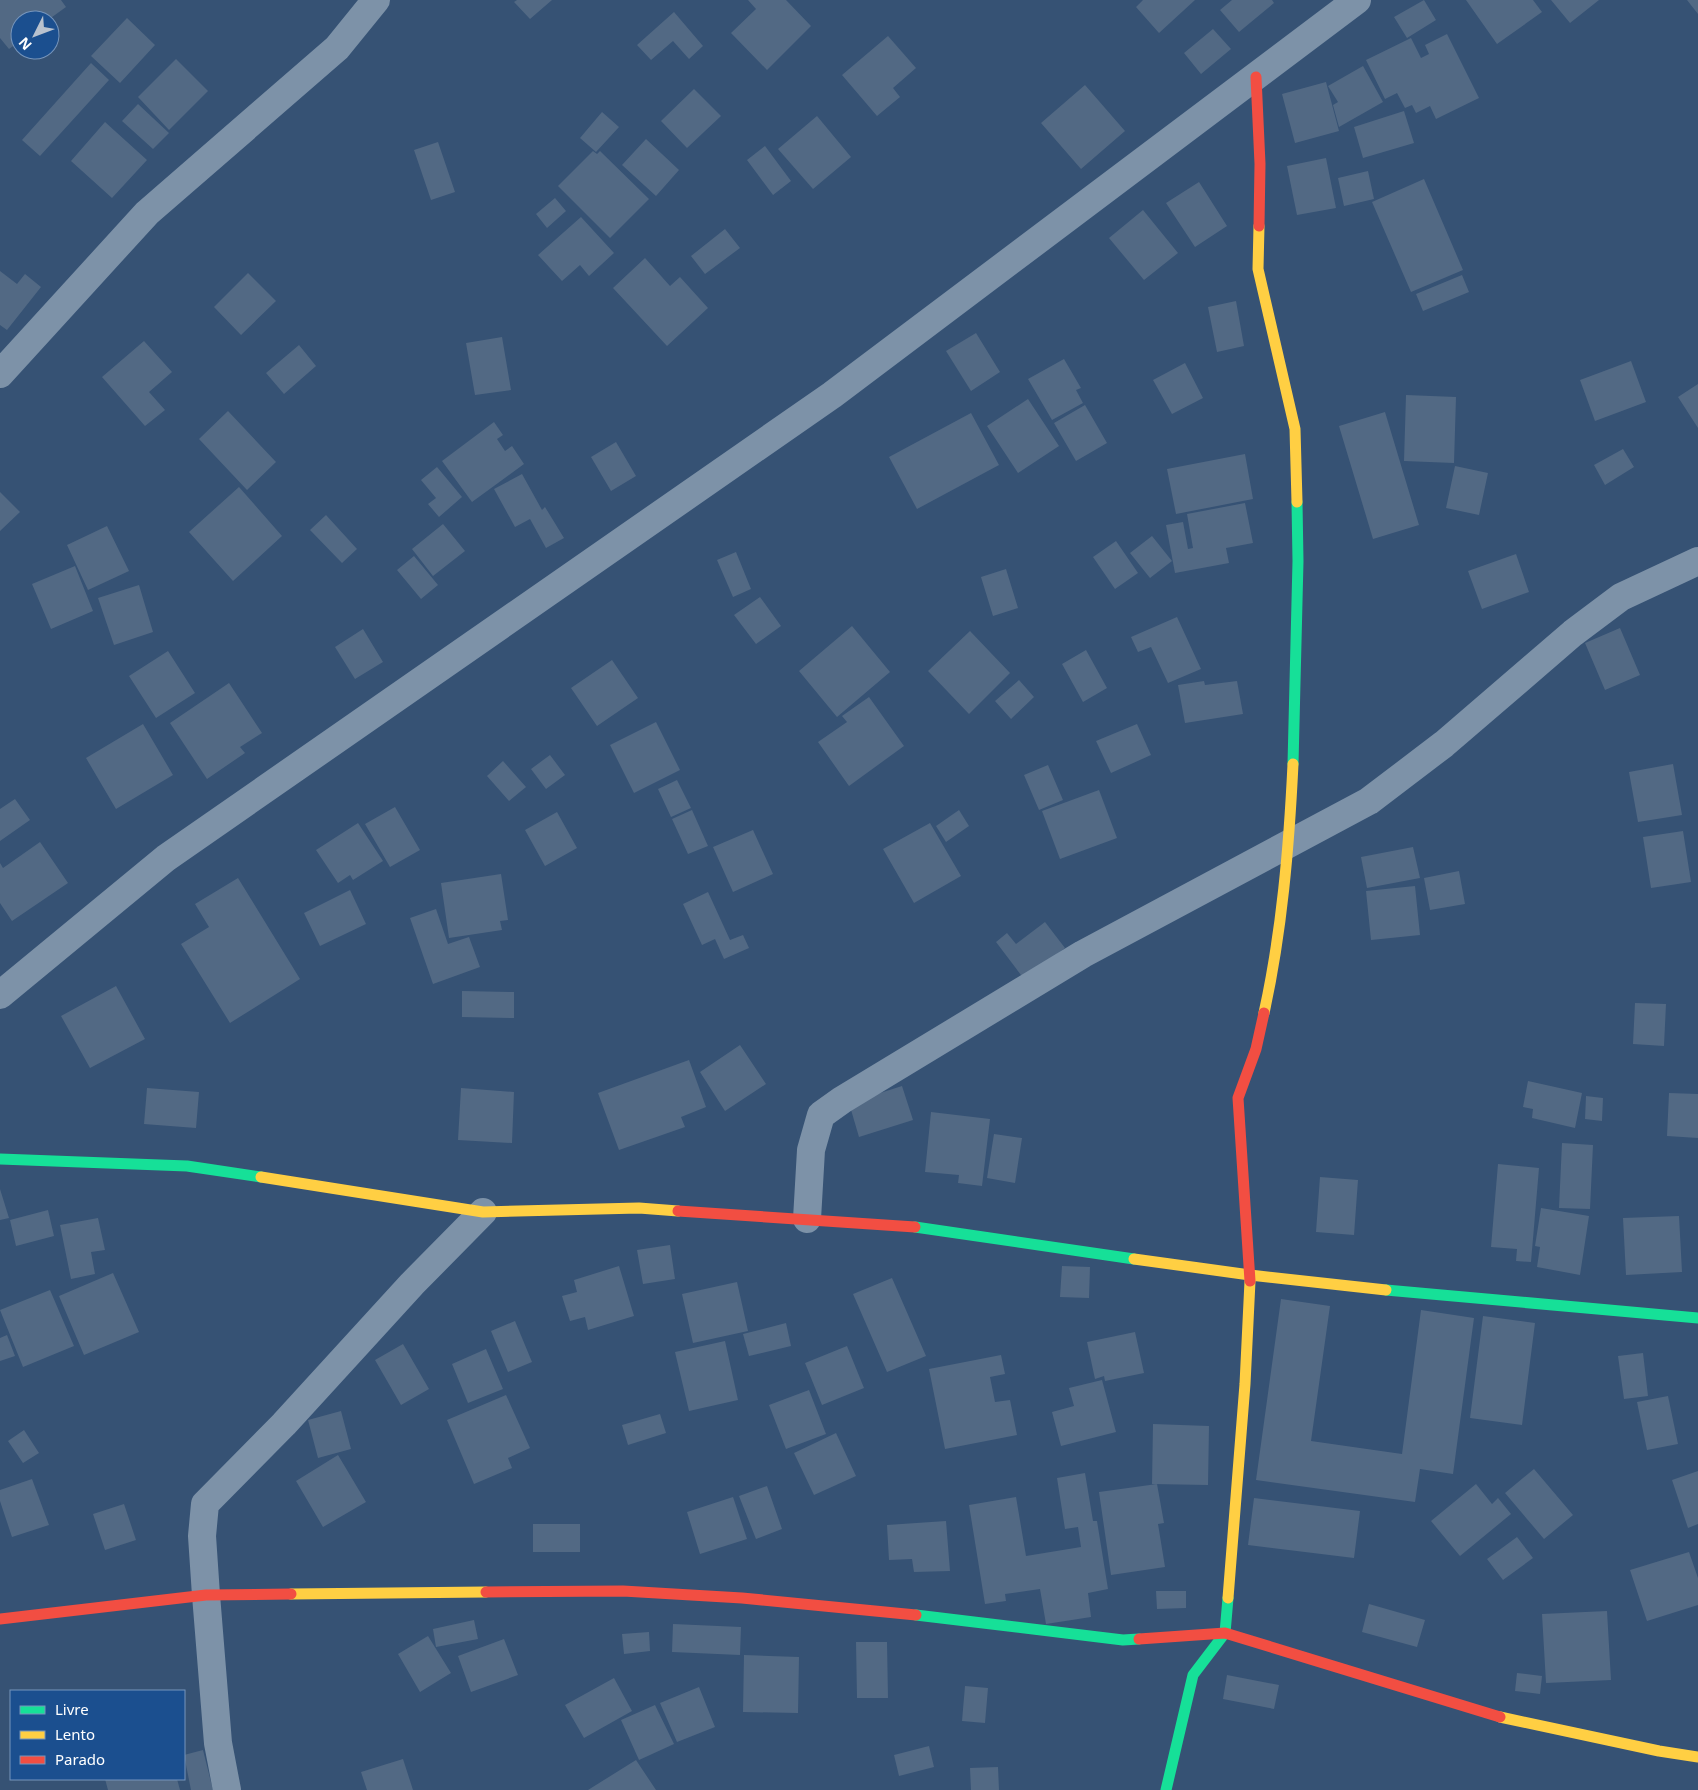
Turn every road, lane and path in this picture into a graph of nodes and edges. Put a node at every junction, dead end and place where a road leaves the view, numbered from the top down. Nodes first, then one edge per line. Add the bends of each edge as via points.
1 (376, 0) edge
2 (1357, 0) edge
3 (1256, 77) junction
4 (0, 374) edge
5 (1698, 561) edge
6 (1288, 846) junction
7 (0, 995) edge
8 (0, 1159) edge
9 (483, 1212) junction
10 (807, 1219) junction
11 (1250, 1275) junction
12 (1698, 1318) edge
13 (206, 1595) junction
14 (0, 1619) edge
15 (1225, 1633) junction
16 (1698, 1757) edge
17 (227, 1790) edge
18 (1166, 1790) edge

1 - 4 street via 336,48 147,213
2 - 3 street
3 - 6 street via 1260,164 1258,269 1295,429 1298,571 1295,727
3 - 7 street via 832,395 166,858
5 - 6 street via 1621,597 1573,633 1444,744 1369,801
6 - 10 street via 1083,954 944,1036 821,1116 811,1150
6 - 11 street via 1271,981 1256,1049 1238,1098
8 - 9 street via 187,1166
9 - 10 street via 639,1208
9 - 13 street via 205,1504 202,1536
10 - 11 street via 898,1225
11 - 12 street via 1427,1295
11 - 15 street via 1244,1403
13 - 14 street
13 - 15 street via 623,1591 742,1598 927,1616 1124,1640
13 - 17 street via 218,1743
15 - 16 street via 1506,1719
15 - 18 street via 1193,1675

